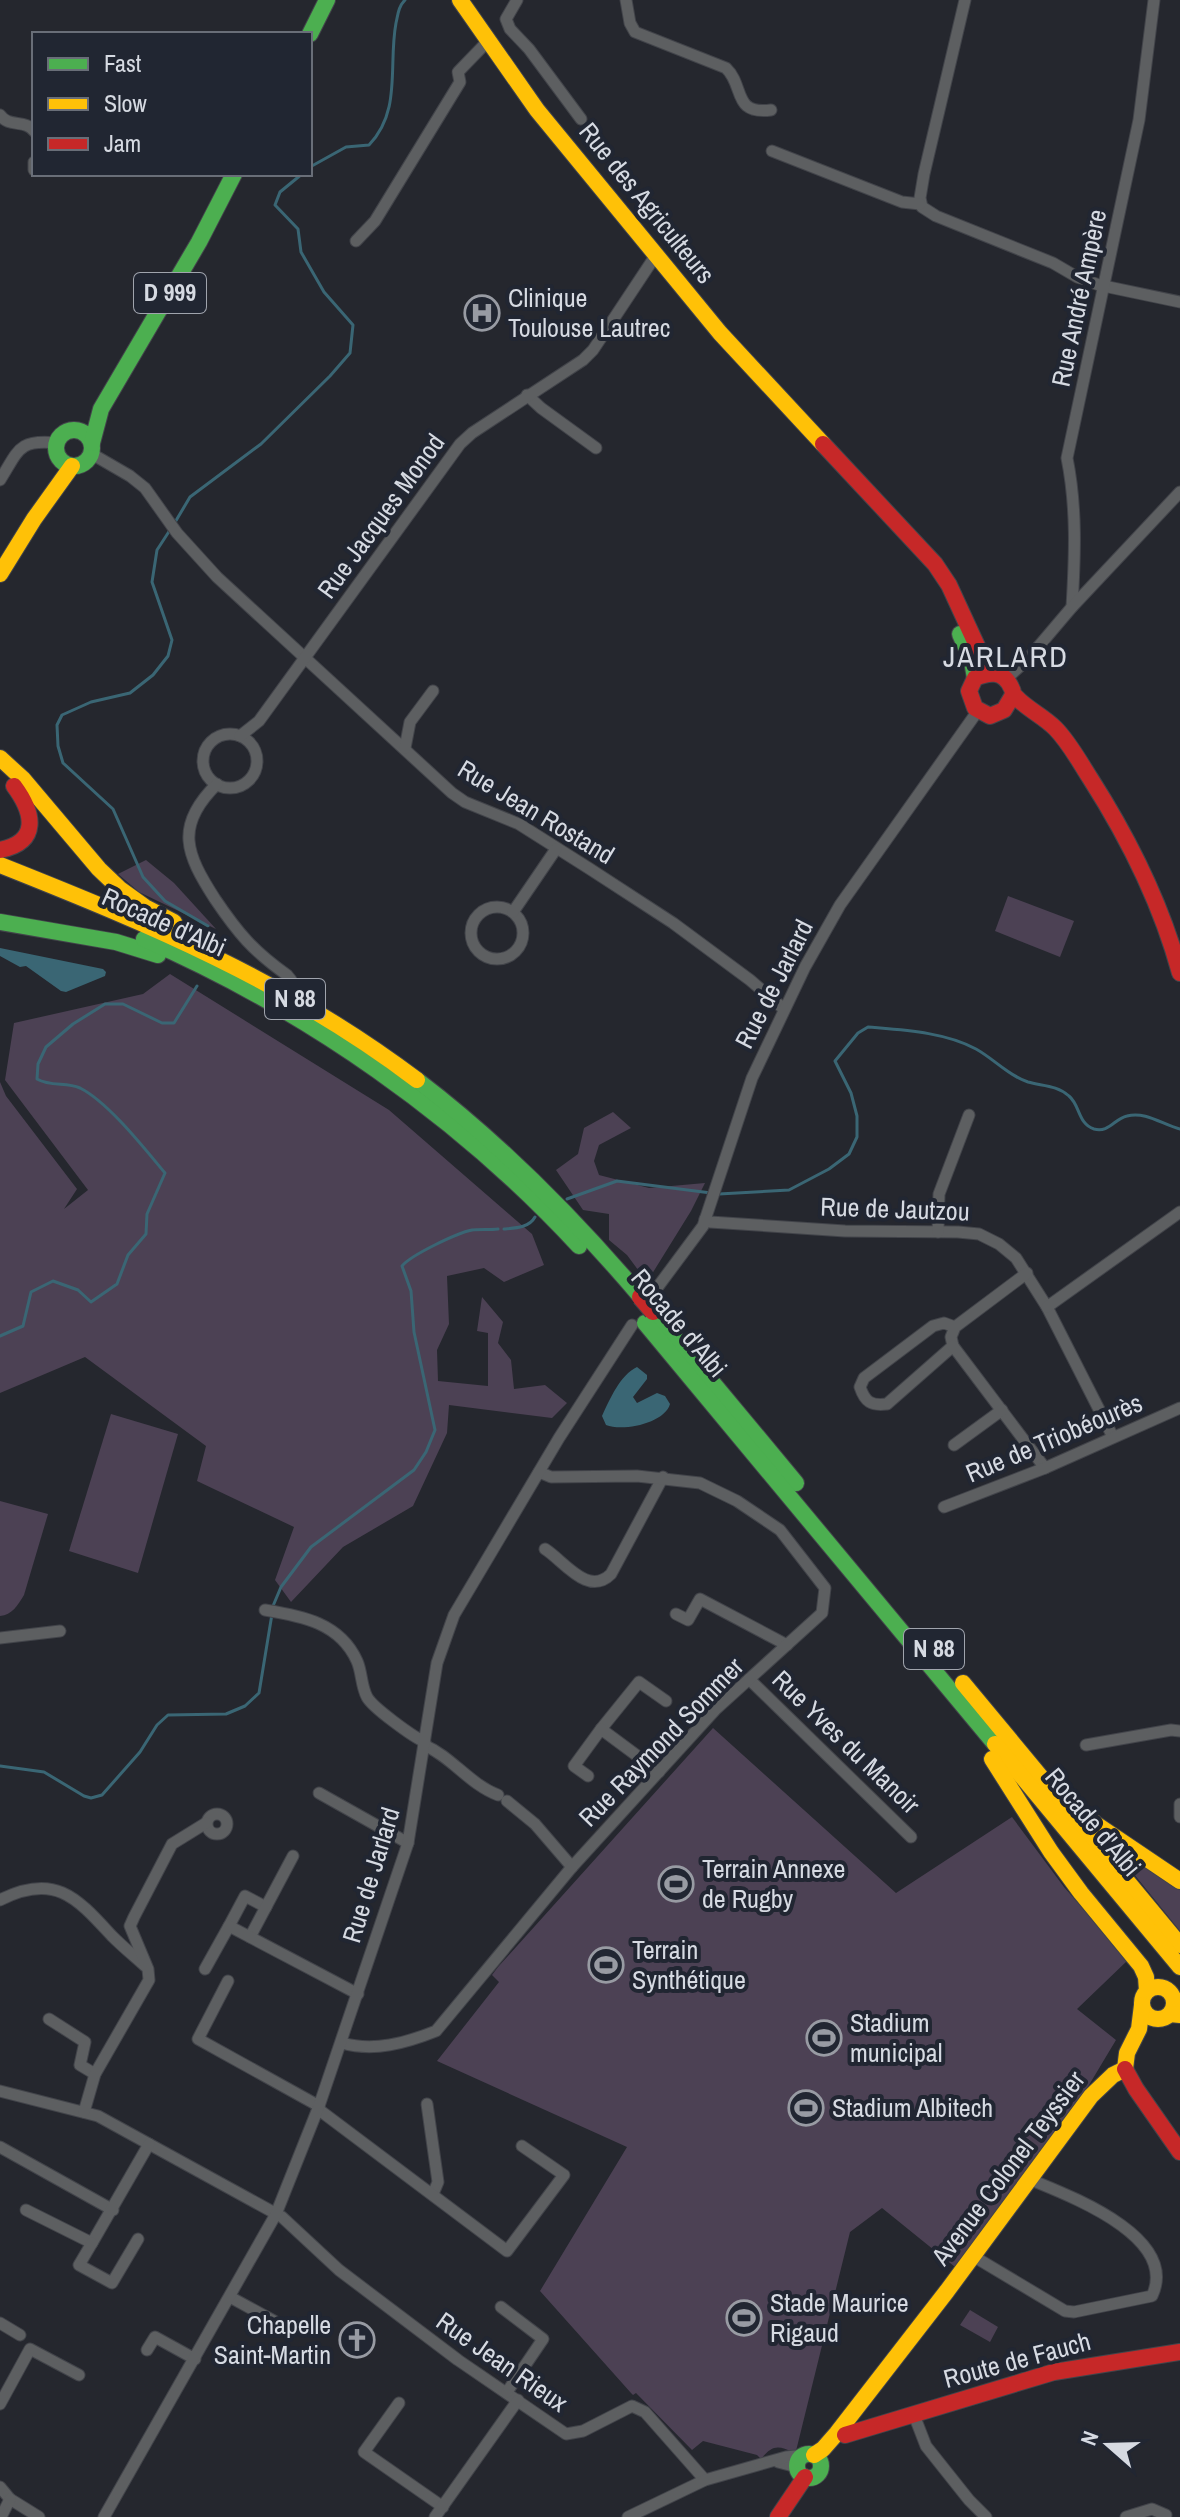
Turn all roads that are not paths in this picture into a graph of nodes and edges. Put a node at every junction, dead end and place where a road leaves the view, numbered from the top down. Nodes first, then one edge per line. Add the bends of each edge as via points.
1 (319, 0) edge
2 (327, 0) edge
3 (460, 0) edge
4 (517, 0) edge
5 (626, 0) edge
6 (965, 0) edge
7 (1154, 0) edge
8 (302, 32) edge
9 (311, 32) edge
10 (487, 42) junction
11 (771, 110) dead end
12 (0, 115) edge
13 (581, 119) dead end
14 (32, 130) edge
15 (772, 151) dead end
16 (233, 176) edge
17 (920, 204) junction
18 (356, 241) dead end
19 (656, 255) junction
20 (1105, 287) junction
21 (1180, 302) edge
22 (527, 395) junction
23 (101, 409) junction
24 (62, 442) junction
25 (92, 448) junction
26 (596, 448) dead end
27 (72, 466) junction
28 (0, 480) edge
29 (1180, 492) edge
30 (34, 519) junction
31 (0, 574) edge
32 (1072, 607) junction
33 (305, 658) junction
34 (998, 687) junction
35 (433, 691) dead end
36 (977, 712) junction
37 (259, 721) junction
38 (410, 722) junction
39 (386, 731) junction
40 (240, 736) junction
41 (405, 748) junction
42 (256, 752) junction
43 (0, 758) edge
44 (0, 772) edge
45 (217, 784) junction
46 (556, 849) junction
47 (0, 850) edge
48 (0, 865) edge
49 (0, 880) edge
50 (513, 912) junction
51 (0, 922) edge
52 (215, 972) junction
53 (1180, 973) edge
54 (291, 980) junction
55 (784, 1009) junction
56 (969, 1115) dead end
57 (552, 1197) junction
58 (1180, 1212) edge
59 (707, 1215) junction
60 (938, 1232) junction
61 (1027, 1273) junction
62 (1047, 1307) junction
63 (642, 1310) junction
64 (955, 1327) junction
65 (953, 1346) junction
66 (1180, 1408) edge
67 (1002, 1410) junction
68 (1113, 1437) junction
69 (954, 1445) dead end
70 (1045, 1468) junction
71 (539, 1472) junction
72 (663, 1477) junction
73 (944, 1507) dead end
74 (545, 1549) dead end
75 (265, 1610) dead end
76 (676, 1614) dead end
77 (60, 1631) dead end
78 (0, 1638) edge
79 (787, 1645) junction
80 (749, 1679) junction
81 (951, 1691) junction
82 (666, 1701) dead end
83 (601, 1729) junction
84 (1180, 1731) edge
85 (424, 1744) junction
86 (1086, 1745) dead end
87 (659, 1772) junction
88 (588, 1776) dead end
89 (1053, 1792) junction
90 (319, 1793) dead end
91 (1180, 1804) edge
92 (1180, 1817) edge
93 (206, 1823) dead end
94 (911, 1837) dead end
95 (408, 1843) junction
96 (293, 1856) dead end
97 (572, 1867) junction
98 (1180, 1881) edge
99 (0, 1900) edge
100 (266, 1907) junction
101 (229, 1926) junction
102 (250, 1937) junction
103 (1178, 1959) edge
104 (148, 1969) junction
105 (205, 1969) dead end
106 (228, 1981) dead end
107 (358, 1994) junction
108 (1158, 2007) edge
109 (49, 2019) dead end
110 (342, 2043) junction
111 (1125, 2069) junction
112 (95, 2074) junction
113 (0, 2091) edge
114 (427, 2104) dead end
115 (318, 2108) junction
116 (84, 2112) junction
117 (149, 2144) junction
118 (522, 2146) dead end
119 (0, 2147) edge
120 (1180, 2152) edge
121 (1029, 2179) junction
122 (433, 2194) junction
123 (26, 2210) dead end
124 (113, 2210) junction
125 (276, 2214) junction
126 (138, 2239) dead end
127 (92, 2243) junction
128 (973, 2256) junction
129 (230, 2297) junction
130 (501, 2307) dead end
131 (0, 2323) edge
132 (289, 2332) dead end
133 (20, 2335) dead end
134 (147, 2350) dead end
135 (1180, 2352) edge
136 (195, 2359) junction
137 (79, 2375) dead end
138 (507, 2392) junction
139 (518, 2400) junction
140 (399, 2403) dead end
141 (0, 2404) edge
142 (852, 2414) junction
143 (914, 2415) junction
144 (845, 2435) junction
145 (808, 2464) junction
146 (705, 2480) junction
147 (0, 2487) edge
148 (10, 2499) junction
149 (439, 2512) edge
150 (1166, 2515) dead end
151 (1, 2517) edge
152 (39, 2517) edge
153 (104, 2517) edge
154 (628, 2517) edge
155 (778, 2517) edge
156 (986, 2517) edge
157 (1126, 2517) edge

1 - 8 main road
2 - 9 main road
3 - 10 main road, Rue des Agriculteurs
4 - 13 street via 507,24
5 - 11 street via 635,32 726,68 745,105
6 - 17 street
7 - 20 street, Rue André Ampère via 1139,120
10 - 18 street via 458,72 460,82 375,221
10 - 19 main road, Rue des Agriculteurs
12 - 14 street
15 - 17 street via 902,202
16 - 23 main road, D 999
17 - 20 street via 936,216
19 - 22 street, Rue Jacques Monod via 593,350
19 - 34 main road, Rue des Agriculteurs via 720,333 935,564
20 - 21 street
20 - 32 street, Rue André Ampère via 1067,458 1076,537
22 - 26 street
22 - 33 street, Rue Jacques Monod via 460,444
23 - 24 main road, D 999
23 - 25 main road, D 999
24 - 25 main road via 84,432
24 - 27 main road via 63,463
24 - 28 street via 26,444
24 - 30 main road
25 - 27 main road via 83,464
25 - 33 street, Rue Jean Rostand via 140,484 217,577
27 - 30 main road
29 - 32 street
30 - 31 main road
32 - 34 street
33 - 37 street, Rue Jacques Monod
33 - 39 street, Rue Jean Rostand
34 - 36 main road via 997,715
34 - 36 main road, Rue des Agriculteurs via 969,691
34 - 53 main road, Rue des Agriculteurs via 1067,742 1107,805 1157,904
35 - 38 street
36 - 55 street, Rue de Jarlard via 840,905
37 - 40 street, Rue Jacques Monod
37 - 42 street
38 - 39 street
38 - 41 street
39 - 41 street, Rue Jean Rostand
40 - 42 street
40 - 45 street via 219,737 205,751 205,771
41 - 46 street, Rue Jean Rostand via 465,802 511,820
42 - 45 street via 257,767 249,781 232,788
43 - 54 main road via 127,896
44 - 47 main road via 31,814 24,839
45 - 54 street via 200,800 190,828 188,847 196,870 250,947
46 - 50 street
46 - 55 street, Rue Jean Rostand via 673,923
48 - 57 main road, Rocade d'Albi / N 88 via 207,951 321,1015 419,1082
49 - 52 main road, Rocade d'Albi / N 88
50 - 50 street via 497,907 478,916 472,936 483,954 504,958 518,949 523,928
51 - 52 main road via 140,947
52 - 63 main road, Rocade d'Albi / N 88 via 279,1006 462,1134
54 - 57 main road via 437,1083 492,1130
55 - 59 street, Rue de Jarlard via 752,1078
56 - 60 street via 939,1194
57 - 63 main road, Rocade d'Albi / N 88
58 - 62 street
59 - 60 street, Rue de Jautzou via 710,1222
59 - 63 street, Rue de Jarlard
60 - 61 street, Rue de Jautzou via 979,1234 999,1244
61 - 62 street, Rue de Jautzou
61 - 64 street
62 - 68 street, Rue de Jautzou
63 - 71 street, Rue de Jarlard
63 - 81 main road, Rocade d'Albi / N 88
63 - 89 main road, Rocade d'Albi / N 88
64 - 65 street
64 - 65 street via 933,1326 885,1361 864,1378 863,1396 875,1406 887,1404
65 - 67 street
66 - 68 street, Rue de Triobéourès
67 - 69 street
67 - 70 street
68 - 70 street, Rue de Triobéourès
70 - 73 street, Rue de Triobéourès
71 - 72 street, Rue Raymond Sommer via 551,1477
71 - 85 street, Rue de Jarlard via 454,1615 437,1663
72 - 74 street via 605,1580 591,1582
72 - 79 street, Rue Raymond Sommer via 700,1483 748,1508 780,1530 825,1588 822,1613
75 - 85 street via 328,1627 348,1644 359,1663 367,1698
76 - 79 street via 688,1620 700,1599
77 - 78 street
79 - 80 street, Rue Raymond Sommer
80 - 87 street, Rue Raymond Sommer
80 - 94 street, Rue Yves du Manoir
81 - 103 main road, Rocade d'Albi / N 88
81 - 108 main road via 957,1709 1051,1852 1141,1966
82 - 83 street via 639,1682
83 - 87 street
83 - 88 street via 574,1766
84 - 86 street
85 - 95 street, Rue de Jarlard
85 - 97 street via 535,1824
87 - 97 street, Rue Raymond Sommer
89 - 98 main road via 1063,1794 1097,1825
89 - 103 main road, Rocade d'Albi / N 88
90 - 95 street
91 - 92 street
93 - 104 street via 172,1844 130,1926
95 - 107 street, Rue de Jarlard
96 - 100 street
97 - 110 street, Rue Raymond Sommer via 436,2031 409,2042 364,2048
99 - 104 street via 48,1889 68,1894
100 - 101 street via 245,1896
100 - 102 street
101 - 102 street
101 - 105 street
102 - 107 street
103 - 108 main road, Avenue Colonel Teyssier
104 - 112 street via 149,1980
106 - 115 street via 198,2039
107 - 110 street, Rue de Jarlard
108 - 111 main road, Avenue Colonel Teyssier via 1127,2053
109 - 112 street via 85,2042 80,2065
110 - 115 street, Rue de Jarlard
111 - 120 main road
111 - 121 main road, Avenue Colonel Teyssier via 1091,2096
112 - 116 street
113 - 116 street, Rue Jean Rieux
114 - 122 street via 438,2182
115 - 122 street
115 - 125 street, Rue de Jarlard
116 - 117 street, Rue Jean Rieux
117 - 124 street
117 - 125 street, Rue Jean Rieux
118 - 122 street via 564,2175 507,2251
119 - 124 street
121 - 128 main road, Avenue Colonel Teyssier
121 - 128 street via 1140,2228 1162,2253 1165,2278 1160,2287 1152,2296 1065,2311
123 - 127 street
124 - 127 street
125 - 129 street, Rue de Jarlard
125 - 138 street, Rue Jean Rieux via 339,2270
126 - 127 street via 112,2283 79,2265
128 - 142 main road, Avenue Colonel Teyssier
129 - 132 street
129 - 136 street, Rue de Jarlard
130 - 138 street via 543,2339
131 - 133 street
134 - 136 street via 155,2337
135 - 143 main road, Route de Fauch via 1054,2372
136 - 153 street, Rue de Jarlard
137 - 141 street via 30,2349
138 - 139 street, Rue Jean Rieux
139 - 146 street, Rue Jean Rieux via 566,2434 632,2406 645,2412
139 - 149 street
140 - 149 street via 364,2452
142 - 144 main road, Avenue Colonel Teyssier
142 - 145 main road, Avenue Colonel Teyssier
143 - 144 main road, Route de Fauch
143 - 156 street via 926,2446
144 - 145 main road, Avenue Colonel Teyssier
145 - 146 street via 773,2461
145 - 155 main road, Avenue Colonel Teyssier
146 - 154 street
147 - 148 street
148 - 151 street
148 - 152 street
150 - 157 street via 1152,2509

